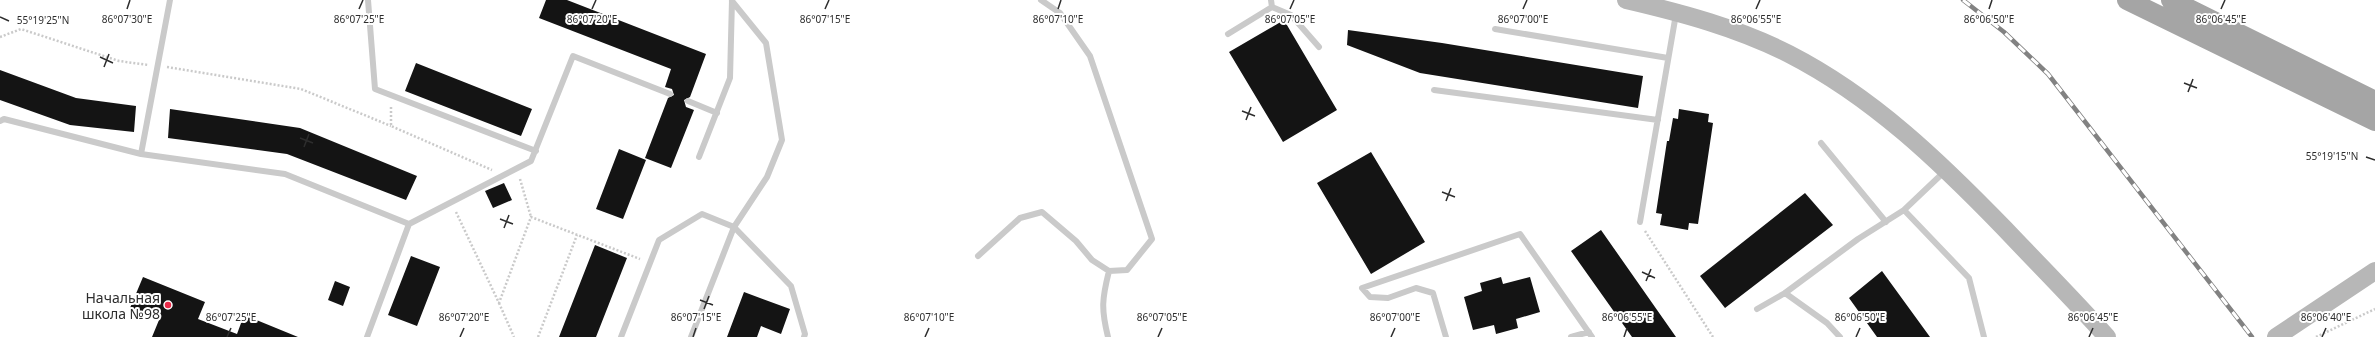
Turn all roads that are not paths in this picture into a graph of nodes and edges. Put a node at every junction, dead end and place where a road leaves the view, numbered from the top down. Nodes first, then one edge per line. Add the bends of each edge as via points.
1 (170, 0) edge
2 (368, 0) edge
3 (732, 0) edge
4 (1042, 0) edge
5 (1626, 0) edge
6 (2127, 0) edge
7 (2171, 0) edge
8 (1271, 3) edge
9 (1676, 12) junction
10 (1495, 29) dead end
11 (1228, 34) dead end
12 (1319, 47) dead end
13 (1668, 58) junction
14 (1434, 90) dead end
15 (670, 94) dead end
16 (688, 101) dead end
17 (2375, 101) edge
18 (717, 113) junction
19 (1658, 120) junction
20 (0, 121) edge
21 (2375, 121) edge
22 (1821, 143) dead end
23 (536, 151) junction
24 (142, 154) junction
25 (699, 157) dead end
26 (1947, 170) junction
27 (1904, 210) junction
28 (1640, 222) road end
29 (1886, 222) junction
30 (409, 224) junction
31 (734, 226) junction
32 (978, 256) dead end
33 (1109, 271) junction
34 (2375, 271) edge
35 (1785, 293) junction
36 (1757, 309) dead end
37 (2083, 311) junction
38 (1591, 335) edge
39 (367, 337) edge
40 (621, 337) edge
41 (691, 337) edge
42 (804, 337) edge
43 (1108, 337) edge
44 (1446, 337) edge
45 (1571, 337) edge
46 (1840, 337) edge
47 (1984, 337) edge
48 (2107, 337) edge
49 (2121, 337) edge
50 (2276, 337) edge

1 - 24 lane
2 - 23 lane via 375,89
3 - 18 lane via 730,78
3 - 31 lane via 766,43 782,140 767,177
4 - 33 lane via 1060,13 1090,56 1152,239 1127,270
5 - 9 street
6 - 21 main road
7 - 17 main road
8 - 11 lane
8 - 12 lane via 1291,15
9 - 13 lane
9 - 26 street via 1739,32 1789,54 1840,83 1881,113
10 - 13 lane
13 - 19 lane
14 - 19 lane
15 - 23 lane via 573,56
16 - 18 lane
18 - 25 lane
19 - 28 lane
20 - 24 lane via 4,119
22 - 29 lane
23 - 30 lane via 532,161
24 - 30 lane via 285,174
26 - 27 lane
26 - 37 street
27 - 29 lane
27 - 47 lane via 1969,278
29 - 35 lane
30 - 39 lane
31 - 40 lane via 702,214 659,240
31 - 41 lane
31 - 42 lane via 791,286
32 - 33 lane via 1020,218 1042,212 1076,241 1092,260
33 - 43 lane via 1102,299
34 - 50 street
35 - 36 lane
35 - 46 lane via 1827,323
37 - 48 street
37 - 49 street
38 - 44 lane via 1520,234 1362,288 1370,297 1376,298 1388,298 1416,288 1433,293
38 - 45 lane

